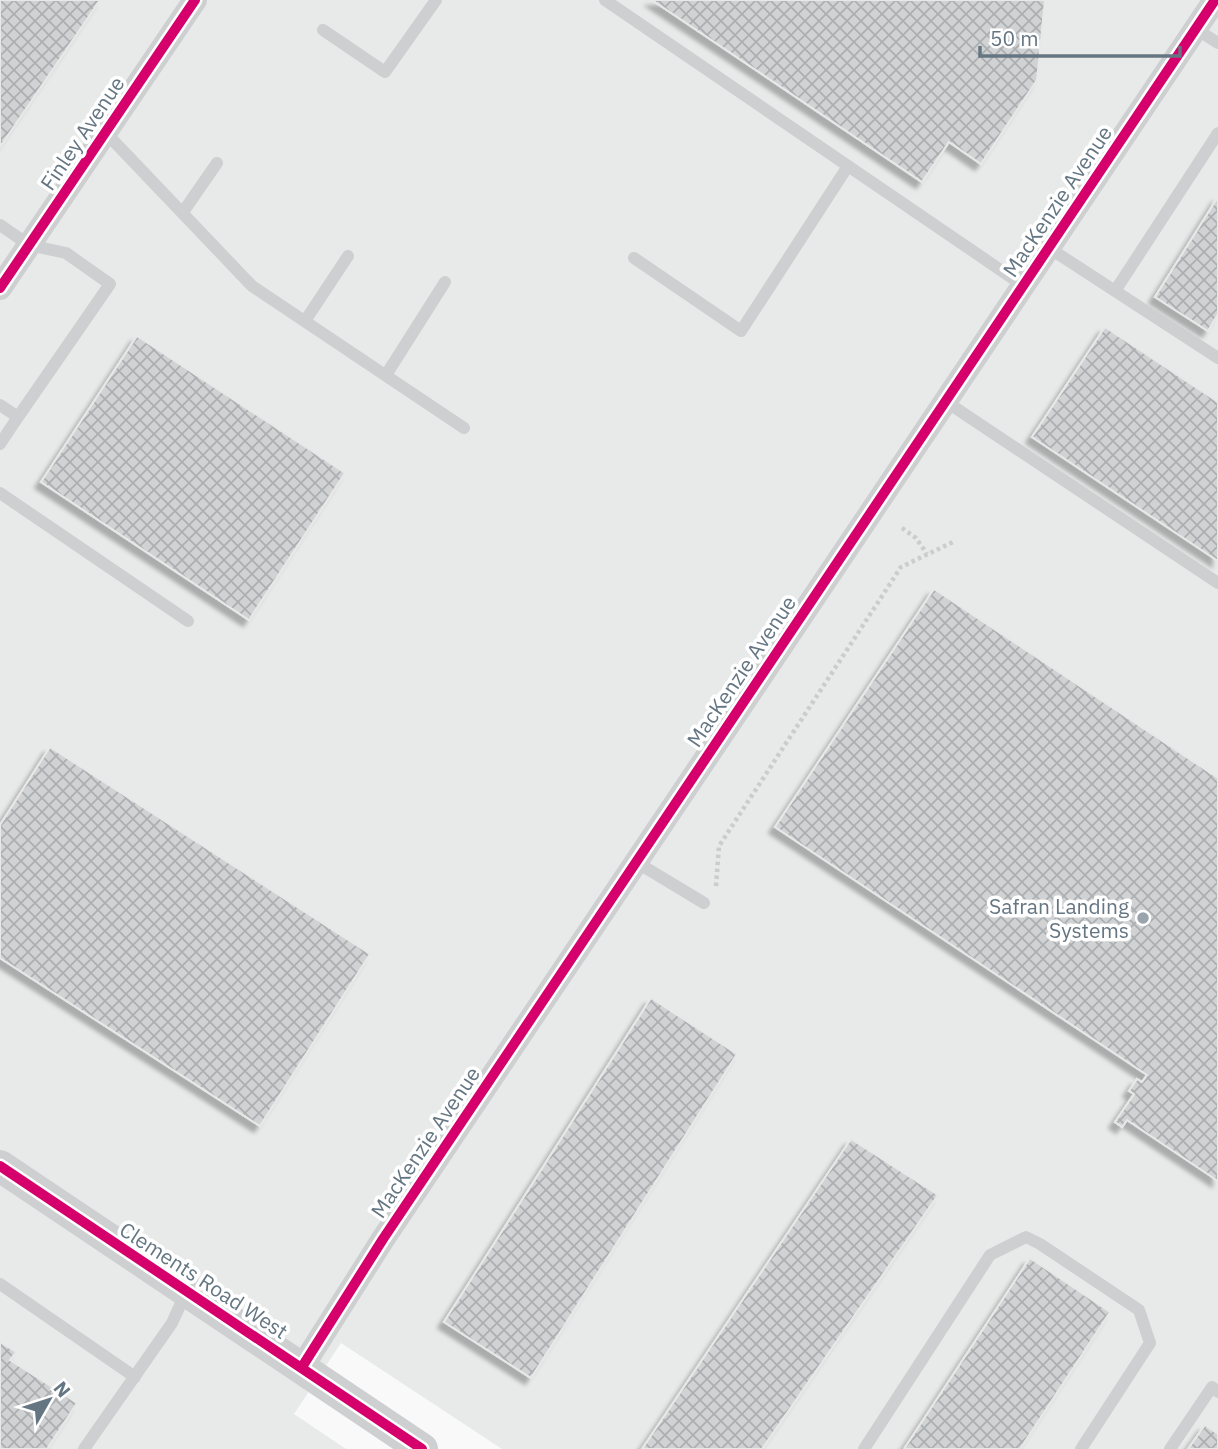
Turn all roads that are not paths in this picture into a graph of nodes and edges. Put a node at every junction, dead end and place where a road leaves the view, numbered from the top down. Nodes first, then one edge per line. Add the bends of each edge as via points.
1 (195, 0) edge
2 (436, 0) edge
3 (605, 0) edge
4 (1215, 0) edge
5 (1196, 29) junction
6 (323, 30) dead end
7 (1218, 43) edge
8 (106, 132) junction
9 (1218, 133) edge
10 (217, 163) dead end
11 (848, 166) junction
12 (183, 212) junction
13 (0, 225) edge
14 (29, 245) junction
15 (1049, 248) junction
16 (348, 256) dead end
17 (634, 258) dead end
18 (445, 282) dead end
19 (1024, 286) junction
20 (0, 288) edge
21 (1115, 290) junction
22 (305, 321) junction
23 (1218, 358) edge
24 (386, 375) junction
25 (945, 401) junction
26 (0, 405) edge
27 (18, 417) junction
28 (464, 428) dead end
29 (0, 444) edge
30 (0, 493) edge
31 (1218, 583) edge
32 (188, 621) dead end
33 (636, 862) junction
34 (704, 903) dead end
35 (0, 1166) edge
36 (0, 1284) edge
37 (186, 1292) junction
38 (302, 1367) junction
39 (135, 1377) junction
40 (1218, 1392) edge
41 (84, 1449) edge
42 (422, 1449) edge
43 (864, 1449) edge
44 (1082, 1449) edge
45 (1170, 1449) edge

1 - 8 street, Finley Avenue
2 - 6 lane via 386,72
3 - 11 lane
4 - 5 street, MacKenzie Avenue
5 - 7 lane
5 - 15 street, MacKenzie Avenue
8 - 12 lane
8 - 14 street, Finley Avenue
9 - 21 lane
10 - 12 lane
11 - 17 lane via 741,331
11 - 19 lane
12 - 22 lane via 252,286
13 - 14 lane
14 - 20 street, Finley Avenue
14 - 27 lane via 66,253 110,284
15 - 19 street, MacKenzie Avenue
15 - 21 lane
16 - 22 lane
18 - 24 lane
19 - 25 street, MacKenzie Avenue
21 - 23 lane
22 - 24 lane
24 - 28 lane
25 - 31 lane
25 - 33 street, MacKenzie Avenue
26 - 27 lane
27 - 29 lane
30 - 32 lane
33 - 34 lane
33 - 38 street, MacKenzie Avenue
35 - 37 street, Clements Road West
36 - 39 lane
37 - 38 street, Clements Road West
37 - 39 lane via 172,1324
38 - 42 street, Clements Road West
39 - 41 lane
40 - 45 lane via 1212,1387
43 - 44 lane via 990,1255 1026,1237 1139,1310 1150,1343

